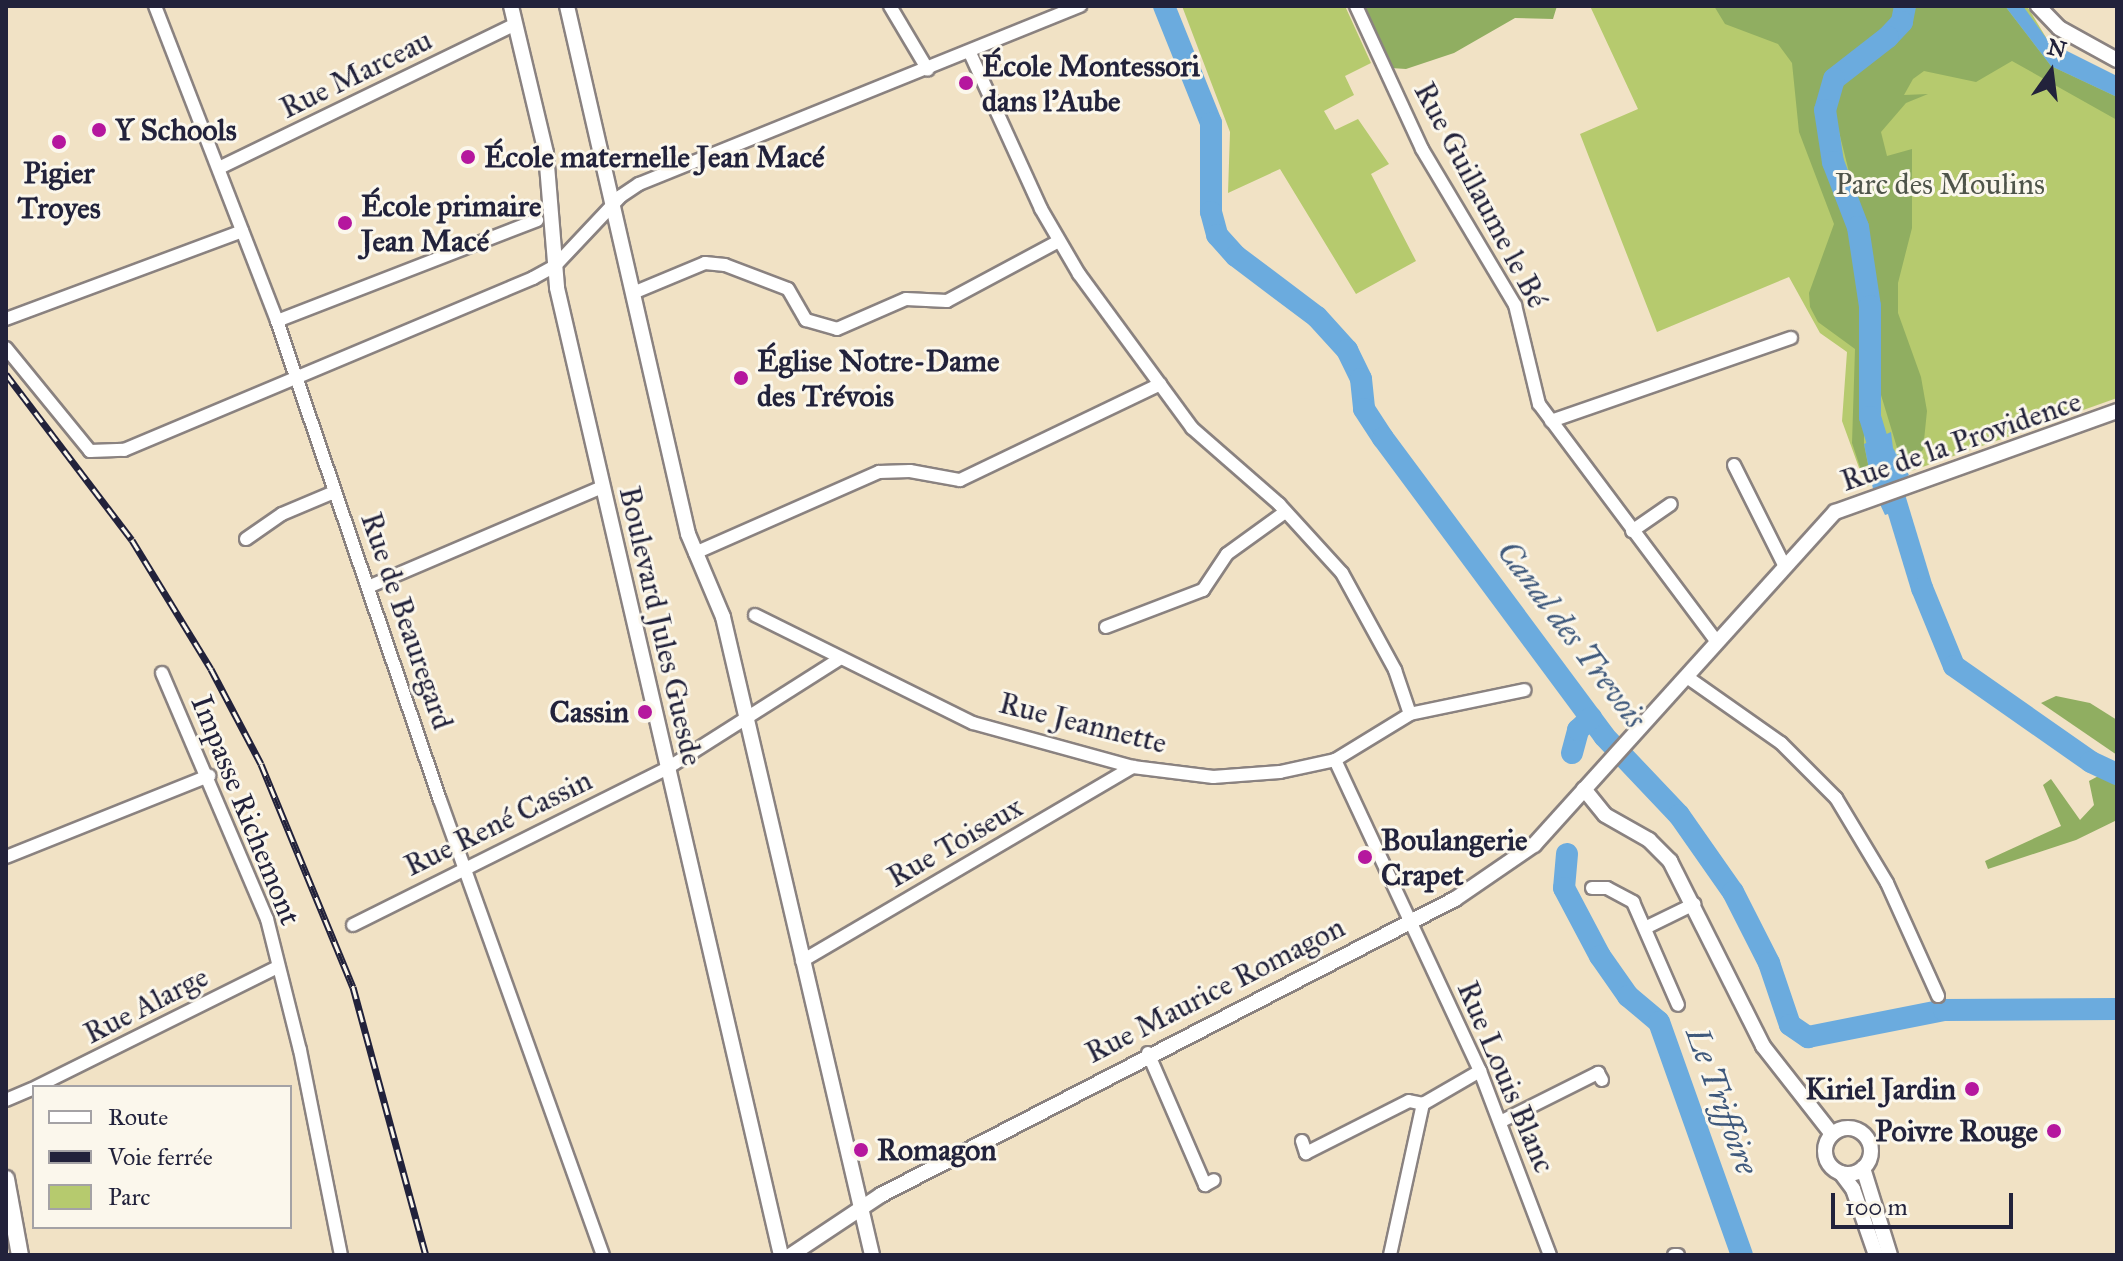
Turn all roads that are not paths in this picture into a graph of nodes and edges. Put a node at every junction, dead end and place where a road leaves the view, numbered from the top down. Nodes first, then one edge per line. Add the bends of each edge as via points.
1 (155, 6) edge
2 (511, 6) edge
3 (567, 6) edge
4 (890, 6) edge
5 (1080, 6) edge
6 (1356, 6) edge
7 (2038, 6) edge
8 (515, 24) junction
9 (970, 53) junction
10 (2117, 60) edge
11 (928, 70) junction
12 (219, 168) junction
13 (613, 204) junction
14 (537, 220) dead end
15 (242, 231) junction
16 (1059, 241) junction
17 (555, 266) junction
18 (633, 293) junction
19 (6, 319) edge
20 (277, 321) junction
21 (1791, 338) dead end
22 (6, 348) edge
23 (295, 375) junction
24 (1160, 384) junction
25 (2117, 411) edge
26 (1551, 421) junction
27 (1734, 465) dead end
28 (602, 487) junction
29 (334, 492) junction
30 (1671, 504) dead end
31 (1285, 512) junction
32 (1632, 531) junction
33 (246, 539) dead end
34 (695, 553) junction
35 (1784, 565) junction
36 (368, 587) junction
37 (755, 615) dead end
38 (1106, 627) dead end
39 (1717, 642) junction
40 (838, 660) junction
41 (162, 673) dead end
42 (1687, 677) junction
43 (1525, 690) dead end
44 (1410, 714) junction
45 (746, 717) junction
46 (1632, 735) joint
47 (1335, 760) junction
48 (1133, 767) junction
49 (666, 769) junction
50 (209, 776) junction
51 (1584, 789) junction
52 (6, 857) edge
53 (466, 866) junction
54 (1592, 888) dead end
55 (1694, 904) junction
56 (1411, 920) junction
57 (353, 925) dead end
58 (1645, 928) junction
59 (802, 961) junction
60 (278, 967) junction
61 (1938, 996) dead end
62 (1678, 1005) dead end
63 (1148, 1053) junction
64 (1480, 1071) junction
65 (1602, 1080) dead end
66 (39, 1085) edge
67 (32, 1088) edge
68 (6, 1100) edge
69 (1423, 1104) junction
70 (1500, 1122) junction
71 (1832, 1134) junction
72 (1302, 1141) dead end
73 (1863, 1168) junction
74 (1841, 1173) junction
75 (6, 1179) edge
76 (1214, 1180) dead end
77 (859, 1209) junction
78 (15, 1250) edge
79 (341, 1255) edge
80 (603, 1255) edge
81 (781, 1255) edge
82 (791, 1255) edge
83 (872, 1255) edge
84 (1390, 1255) edge
85 (1550, 1255) edge
86 (1876, 1255) edge
87 (1890, 1255) edge

1 - 12 street, Rue de Beauregard
2 - 8 street, Boulevard Jules Guesde
3 - 13 street, Boulevard Jules Guesde
4 - 11 street
5 - 9 street
6 - 26 street, Rue Guillaume le Bé via 1422,149 1515,305 1528,344 1530,384
7 - 10 street via 2059,28
8 - 12 street, Rue Marceau
8 - 17 street, Boulevard Jules Guesde via 546,153
9 - 11 street
9 - 16 street
11 - 13 street via 639,184
12 - 15 street, Rue de Beauregard
13 - 17 street
13 - 18 street, Boulevard Jules Guesde
14 - 20 street
15 - 19 street
15 - 20 street, Rue de Beauregard
16 - 18 street via 947,301 906,299 837,329 806,320 788,289 725,265 705,263
16 - 24 street
17 - 23 street
17 - 28 street, Boulevard Jules Guesde
18 - 34 street, Boulevard Jules Guesde
20 - 23 street, Rue de Beauregard
21 - 26 street
22 - 23 street via 75,437 90,451 107,454
23 - 29 street, Rue de Beauregard
24 - 31 street via 1192,428
24 - 34 street via 960,480 910,471 879,472
25 - 35 street, Rue de la Providence via 1823,520
26 - 32 street, Rue Guillaume le Bé
27 - 35 street
28 - 36 street
28 - 49 street, Boulevard Jules Guesde via 658,709
29 - 33 street via 282,514
29 - 36 street, Rue de Beauregard
30 - 32 street
31 - 38 street via 1227,554 1203,590
31 - 44 street via 1342,573 1395,670
32 - 39 street, Rue Guillaume le Bé
34 - 45 street, Boulevard Jules Guesde via 720,608
35 - 39 street, Rue de la Providence
36 - 53 street, Rue de Beauregard
37 - 40 street, Rue Jeannette
39 - 42 street, Rue de la Providence
40 - 45 street, Rue René Cassin
40 - 48 street, Rue Jeannette via 973,723
41 - 50 street, Impasse Richemont
42 - 46 street, Rue de la Providence
42 - 61 street via 1781,743 1836,798 1887,883
43 - 44 street, Rue Jeannette
44 - 47 street, Rue Jeannette
45 - 49 street, Rue René Cassin
45 - 59 street, Boulevard Jules Guesde
46 - 51 street, Rue Maurice Romagon
47 - 48 street, Rue Jeannette via 1280,772 1213,777
47 - 56 street, Rue Louis Blanc
48 - 59 street, Rue Toiseux
49 - 53 street, Rue René Cassin
49 - 81 street, Boulevard Jules Guesde
50 - 52 street
50 - 60 street, Impasse Richemont via 267,919
51 - 55 street via 1605,815 1649,840 1670,861
51 - 56 street, Rue Maurice Romagon via 1534,845 1455,899
53 - 57 street, Rue René Cassin
53 - 80 street, Rue de Beauregard
54 - 58 street via 1622,893 1633,902
55 - 58 street
55 - 71 street via 1763,1046
56 - 63 street, Rue Maurice Romagon
56 - 64 street, Rue Louis Blanc
58 - 62 street
59 - 77 street, Boulevard Jules Guesde
60 - 66 street, Rue Alarge
60 - 79 street, Impasse Richemont
63 - 76 street via 1205,1185
63 - 77 street, Rue Maurice Romagon
64 - 69 street
64 - 70 street, Rue Louis Blanc
65 - 70 street via 1598,1073
67 - 68 street, Rue Alarge
69 - 72 street via 1409,1101 1306,1153
69 - 84 street
70 - 85 street, Rue Louis Blanc
71 - 73 street via 1851,1128 1865,1135 1871,1154
71 - 74 street via 1825,1156
73 - 74 street
73 - 87 street
74 - 86 street via 1853,1189
75 - 78 main road
77 - 82 street, Rue Maurice Romagon
77 - 83 street, Boulevard Jules Guesde

